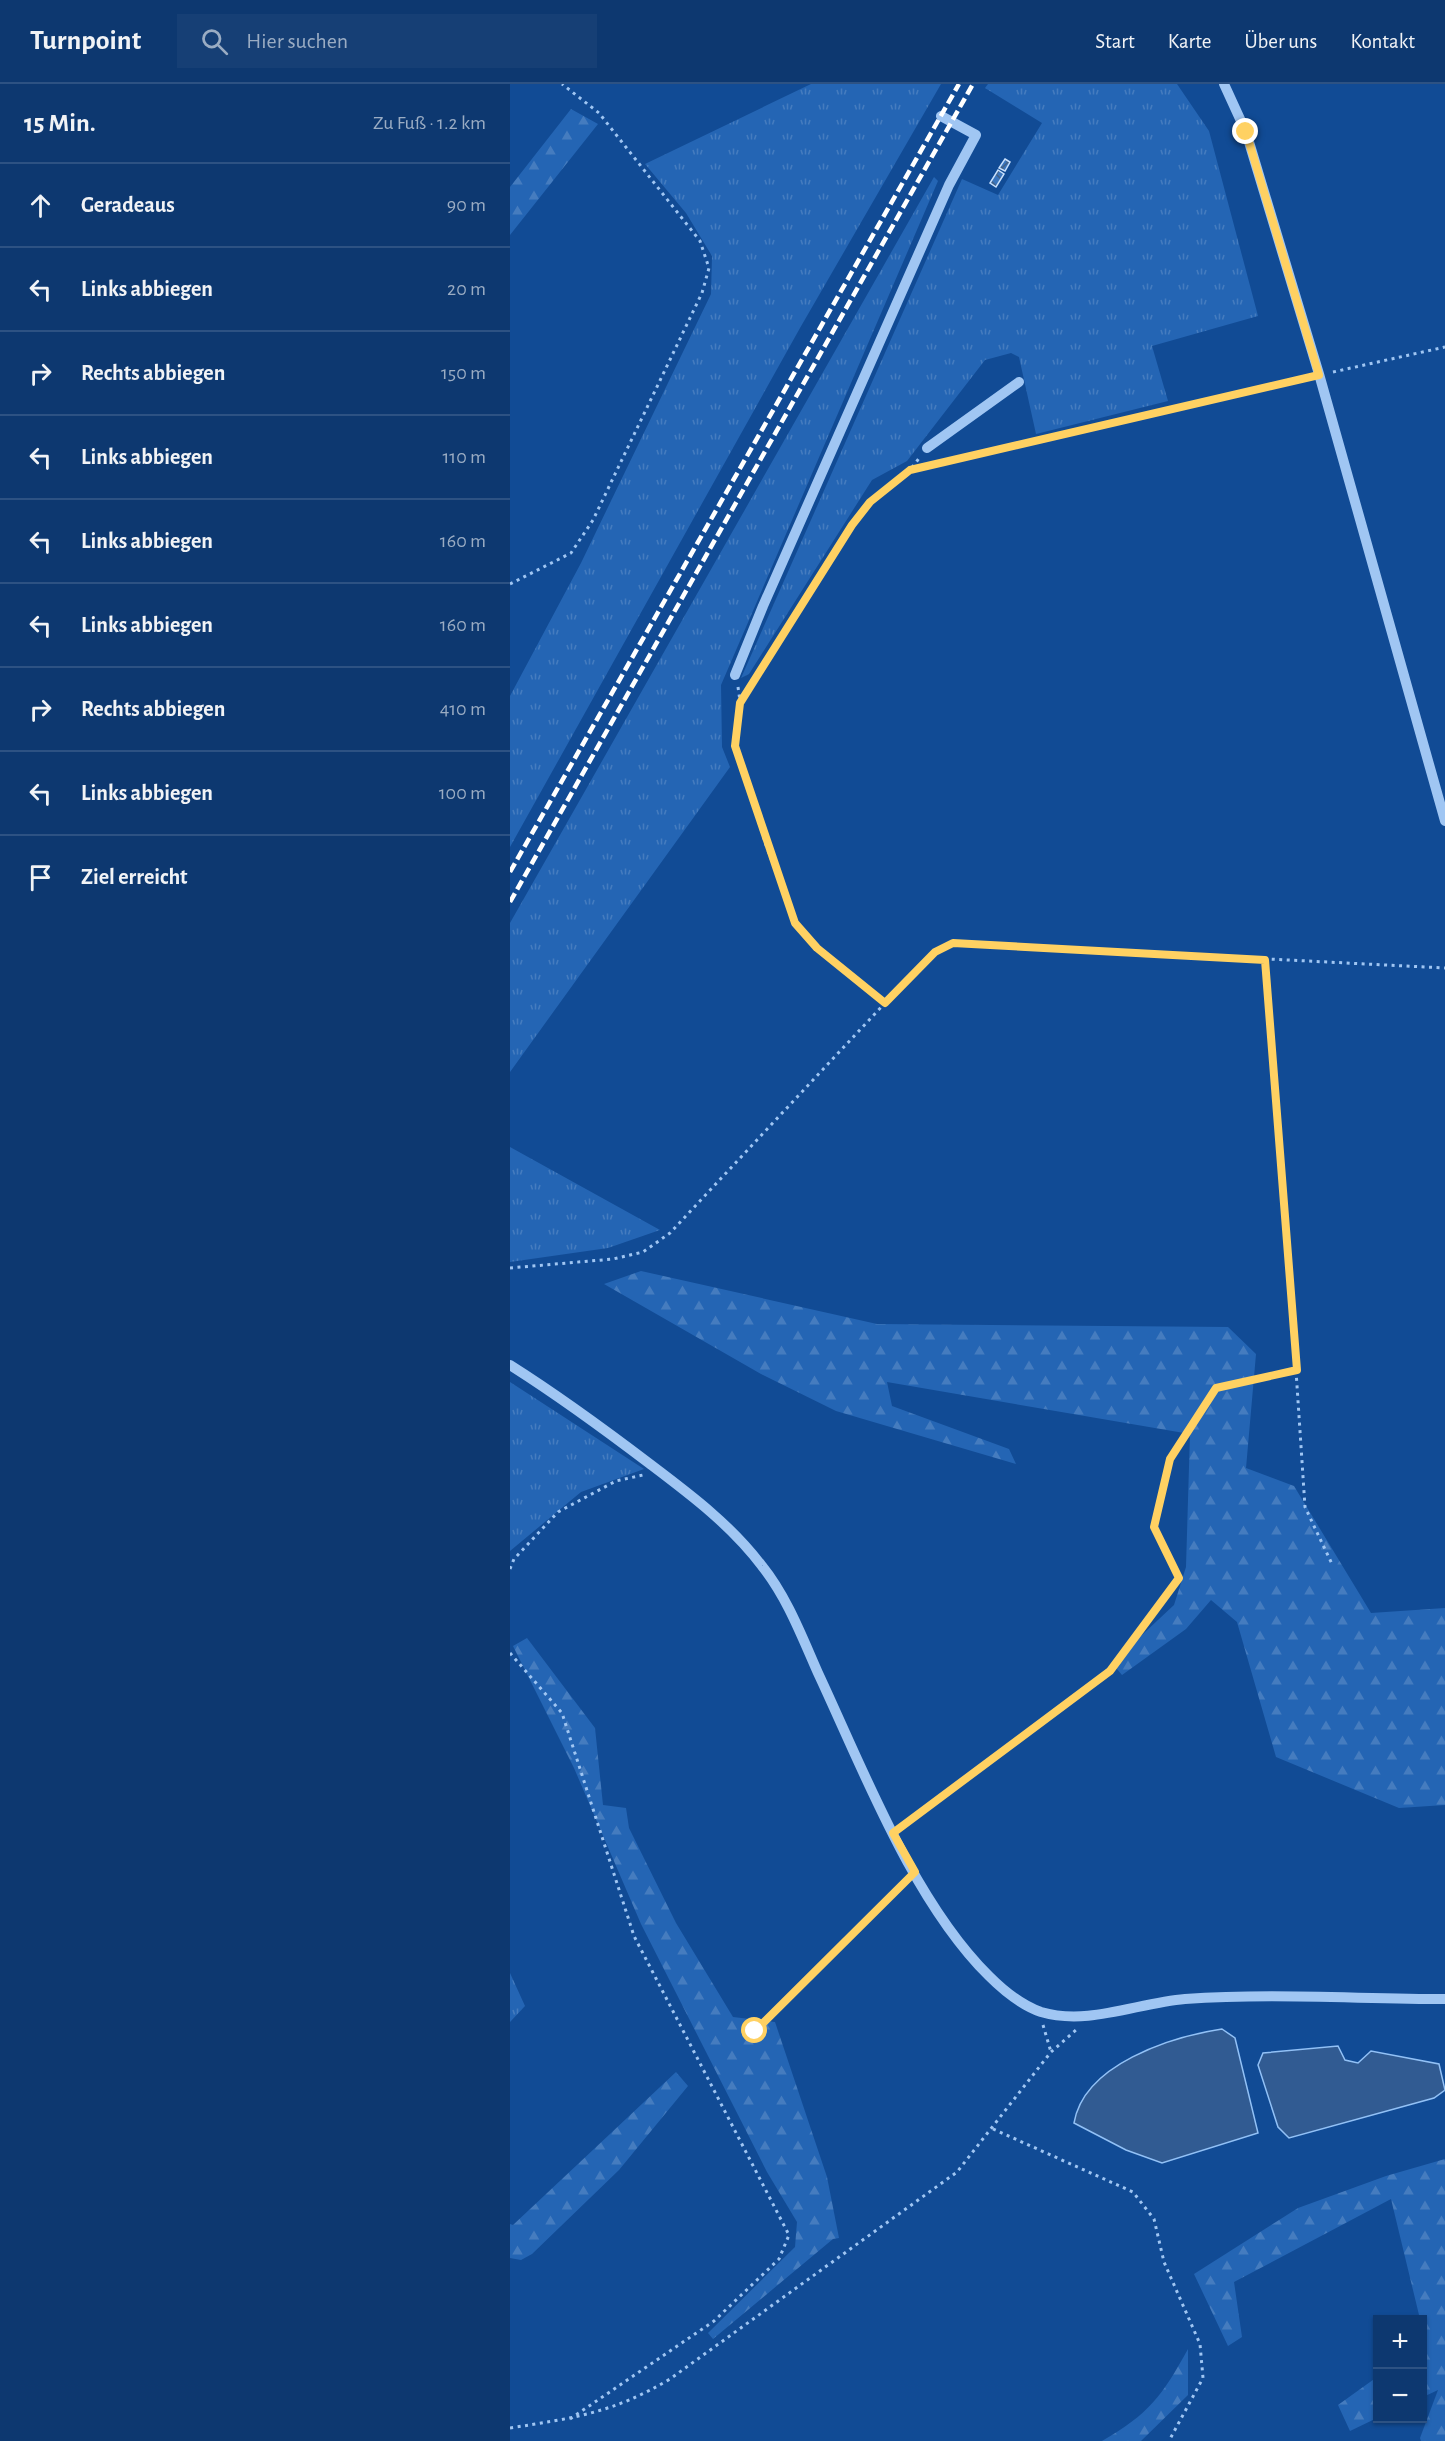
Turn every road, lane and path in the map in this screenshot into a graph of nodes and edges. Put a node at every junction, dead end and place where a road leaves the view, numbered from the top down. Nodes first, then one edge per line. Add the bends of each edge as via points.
1 (562, 84) edge
2 (1224, 84) edge
3 (941, 116) dead end
4 (1445, 347) edge
5 (1319, 375) junction
6 (1019, 382) dead end
7 (927, 448) joint
8 (910, 470) junction
9 (510, 584) edge
10 (735, 675) dead end
11 (1445, 821) edge
12 (1265, 960) junction
13 (1445, 968) edge
14 (885, 1003) junction
15 (510, 1268) edge
16 (510, 1365) edge
17 (1297, 1370) junction
18 (659, 1471) junction
19 (1332, 1564) dead end
20 (510, 1569) edge
21 (510, 1653) edge
22 (893, 1833) junction
23 (915, 1872) junction
24 (1445, 1999) edge
25 (1038, 2011) junction
26 (1092, 2016) junction
27 (755, 2031) dead end
28 (1051, 2052) junction
29 (993, 2129) junction
30 (570, 2419) junction
31 (510, 2428) edge
32 (1170, 2439) dead end

1 - 9 path via 599,113 700,241 709,268 702,293 593,520 571,553
2 - 5 street via 1246,132
3 - 10 street via 976,135 949,184
4 - 5 path
5 - 8 path
5 - 11 street
6 - 7 street
7 - 8 path
8 - 14 path via 870,502 852,525 740,703 735,746 795,923 817,948
12 - 13 path
12 - 14 path via 953,943 935,952
12 - 17 path
14 - 15 path via 670,1233 643,1252 613,1259
16 - 18 street via 574,1406
17 - 19 path via 1305,1507
17 - 22 path via 1216,1388 1170,1459 1154,1527 1179,1578 1110,1671
18 - 20 path via 616,1481 558,1512 514,1559
18 - 22 street via 735,1534 765,1569 790,1611
21 - 30 path via 562,1713 634,1936 789,2235 779,2259 714,2321
22 - 23 street
23 - 25 street via 937,1911 979,1966 1018,2000
23 - 27 path
24 - 26 street via 1293,1995 1182,2000
25 - 26 street via 1064,2017
25 - 28 path
26 - 28 path
28 - 29 path
29 - 30 path via 957,2172 922,2200 670,2379 611,2409
29 - 32 path via 1133,2192 1154,2219 1164,2262 1200,2344 1203,2378
30 - 31 path

